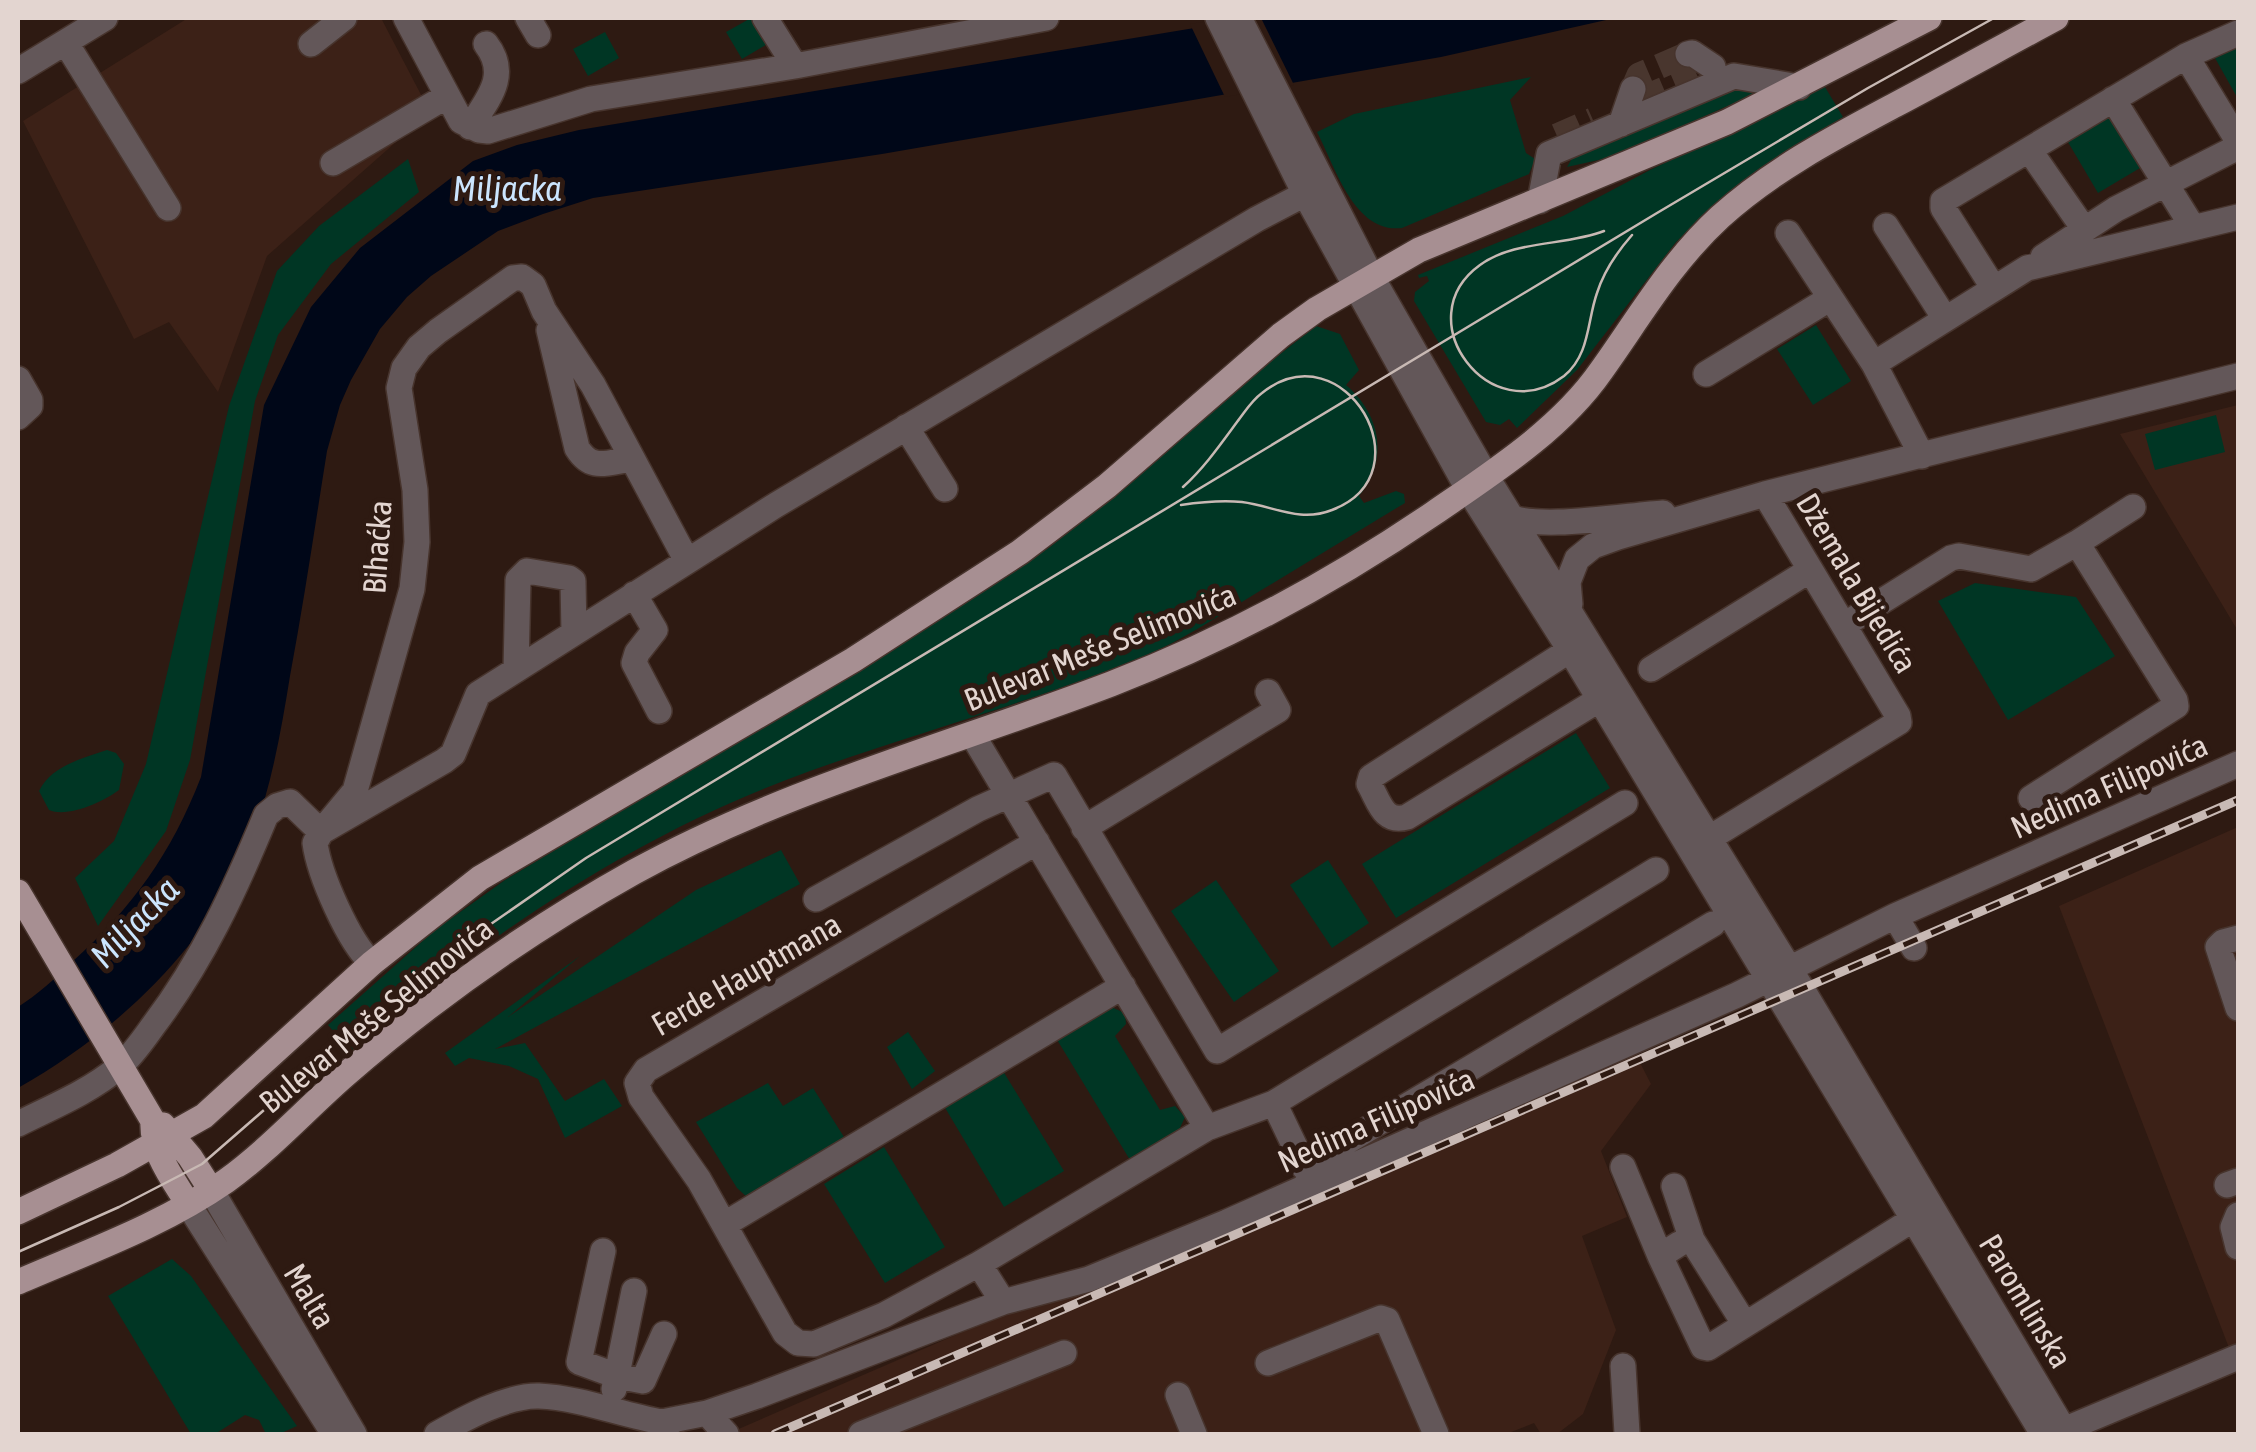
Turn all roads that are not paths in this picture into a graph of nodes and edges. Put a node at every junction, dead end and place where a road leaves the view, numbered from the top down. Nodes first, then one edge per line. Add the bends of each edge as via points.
1 (105, 18) edge
2 (344, 18) edge
3 (406, 18) edge
4 (766, 18) edge
5 (1046, 18) edge
6 (1218, 18) edge
7 (1239, 18) edge
8 (1929, 18) edge
9 (2056, 18) edge
10 (2238, 34) edge
11 (66, 43) junction
12 (311, 44) dead end
13 (486, 44) dead end
14 (2186, 56) junction
15 (21, 60) edge
16 (796, 66) junction
17 (1799, 87) junction
18 (2113, 99) junction
19 (1631, 104) junction
20 (457, 111) junction
21 (1276, 116) junction
22 (1594, 120) tunnel mouth
23 (2238, 144) edge
24 (2030, 151) junction
25 (333, 163) dead end
26 (2167, 182) junction
27 (1305, 194) junction
28 (1540, 201) junction
29 (168, 208) dead end
30 (2238, 216) edge
31 (1886, 226) dead end
32 (2192, 226) junction
33 (2084, 229) junction
34 (1788, 232) dead end
35 (2028, 268) junction
36 (1362, 281) junction
37 (1993, 287) junction
38 (1829, 299) junction
39 (544, 311) junction
40 (1944, 317) junction
41 (1874, 364) junction
42 (1706, 374) dead end
43 (2238, 376) edge
44 (18, 378) edge
45 (18, 417) edge
46 (906, 428) junction
47 (1922, 456) junction
48 (632, 459) junction
49 (1477, 483) junction
50 (945, 490) dead end
51 (1765, 494) junction
52 (2133, 508) dead end
53 (1692, 513) junction
54 (1513, 520) junction
55 (2077, 543) junction
56 (687, 560) junction
57 (1810, 570) junction
58 (634, 594) junction
59 (1574, 613) junction
60 (1844, 625) junction
61 (574, 633) junction
62 (1570, 650) junction
63 (1651, 669) dead end
64 (516, 670) junction
65 (1268, 692) dead end
66 (1600, 699) junction
67 (659, 710) dead end
68 (972, 734) junction
69 (2238, 764) edge
70 (1010, 795) junction
71 (2031, 798) dead end
72 (1625, 802) dead end
73 (1084, 828) junction
74 (321, 832) junction
75 (1037, 842) junction
76 (1700, 844) junction
77 (1656, 870) dead end
78 (18, 892) edge
79 (816, 899) dead end
80 (1894, 916) junction
81 (1713, 924) dead end
82 (2238, 938) edge
83 (1914, 948) dead end
84 (372, 963) junction
85 (1778, 974) junction
86 (1124, 986) junction
87 (2238, 1008) edge
88 (121, 1066) junction
89 (1274, 1102) junction
90 (18, 1124) edge
91 (1206, 1128) junction
92 (162, 1136) junction
93 (1623, 1166) dead end
94 (211, 1190) junction
95 (1667, 1191) dead end
96 (188, 1204) junction
97 (18, 1212) edge
98 (1923, 1212) junction
99 (2238, 1215) edge
100 (725, 1224) junction
101 (1685, 1242) junction
102 (2238, 1248) edge
103 (603, 1251) dead end
104 (979, 1264) junction
105 (18, 1282) edge
106 (634, 1291) dead end
107 (1003, 1302) junction
108 (1744, 1324) junction
109 (664, 1334) dead end
110 (814, 1344) junction
111 (1064, 1353) dead end
112 (2238, 1357) edge
113 (1268, 1363) dead end
114 (1623, 1366) dead end
115 (617, 1376) junction
116 (782, 1386) junction
117 (1178, 1394) dead end
118 (609, 1408) junction
119 (707, 1413) junction
120 (665, 1428) edge
121 (2054, 1433) edge
122 (334, 1434) edge
123 (354, 1434) edge
124 (436, 1434) edge
125 (726, 1434) edge
126 (860, 1434) edge
127 (1194, 1434) edge
128 (1436, 1434) edge
129 (1625, 1434) edge

1 - 11 street
2 - 12 street
3 - 20 street
4 - 16 street
5 - 16 street
6 - 21 street
7 - 21 street
8 - 17 main road, Bulevar Meše Selimovića
9 - 49 main road, Bulevar Meše Selimovića via 1843,132 1747,194 1671,270 1574,403
10 - 14 street
11 - 15 street
11 - 29 street
13 - 20 street via 498,64 486,104
14 - 18 street
14 - 23 street
16 - 20 street via 591,99 488,130
17 - 19 street via 1708,68
17 - 28 main road, Bulevar Meše Selimovića
18 - 24 street
18 - 26 street
19 - 22 street
19 - 28 street via 1553,145
20 - 25 street
21 - 27 street
21 - 36 street
23 - 26 street
24 - 33 street
24 - 37 street via 1944,202
26 - 32 street
26 - 33 street
27 - 36 street
27 - 46 street
28 - 36 main road, Bulevar Meše Selimovića
30 - 32 street
31 - 40 street
32 - 35 street
33 - 35 street
34 - 38 street
35 - 37 street
36 - 49 street
36 - 84 main road, Bulevar Meše Selimovića via 1281,335 1020,552 840,668 480,878
37 - 40 street
38 - 41 street
38 - 42 street
39 - 48 street, Bihaćka
39 - 48 street via 577,448 594,464
39 - 74 street, Bihaćka via 533,285 513,278 438,330 404,368 399,388 417,542 412,589 355,790
40 - 41 street
41 - 47 street
43 - 47 street, Džemala Bijedića
44 - 45 street via 30,400
46 - 50 street
46 - 56 street
47 - 51 street, Džemala Bijedića
48 - 56 street, Bihaćka
49 - 54 street
49 - 62 street
49 - 68 main road, Bulevar Meše Selimovića via 1232,632
51 - 53 street, Džemala Bijedića
51 - 57 street, Džemala Bijedića
52 - 55 street
53 - 54 street, Džemala Bijedića
53 - 59 street, Džemala Bijedića via 1584,552 1568,582
54 - 59 street
55 - 60 street via 2031,569 1951,558
55 - 71 street via 2176,706
56 - 58 street
57 - 60 street, Džemala Bijedića
57 - 63 street
58 - 61 street
58 - 67 street via 655,630 634,663
59 - 76 street
60 - 76 street, Džemala Bijedića via 1899,722
61 - 64 street
61 - 64 street via 573,581 526,571 518,580
62 - 66 street
62 - 66 street via 1371,777 1368,784 1388,818 1407,817
64 - 74 street via 478,694 444,762
65 - 73 street via 1278,710
66 - 76 street
68 - 70 street
68 - 94 main road, Bulevar Meše Selimovića via 747,816 534,930 452,988
69 - 80 street, Nedima Filipovića
70 - 73 street via 1054,774
70 - 75 street
70 - 79 street
72 - 73 street via 1217,1051
74 - 84 street, Bulevar Meše Selimovića via 317,854 341,914
74 - 88 street via 290,802 266,815 226,912
75 - 86 street
75 - 100 street, Ferde Hauptmana via 646,1070 637,1082 641,1097
76 - 85 street
77 - 89 street, Nedima Filipovića
78 - 88 main road
80 - 83 street
80 - 85 street, Nedima Filipovića
81 - 89 street, Nedima Filipovića via 1306,1172
82 - 87 street via 2218,948
84 - 92 main road, Bulevar Meše Selimovića via 204,1116
85 - 98 street
85 - 107 street, Nedima Filipovića via 1090,1280
86 - 91 street
86 - 100 street
88 - 90 street
88 - 92 main road
89 - 91 street, Nedima Filipovića
91 - 104 street, Nedima Filipovića
92 - 94 main road
92 - 96 main road
92 - 97 main road, Bulevar Meše Selimovića
93 - 101 street
94 - 96 main road, Bulevar Meše Selimovića
94 - 123 street, Malta
95 - 101 street
96 - 105 main road, Bulevar Meše Selimovića
96 - 122 street, Malta
98 - 108 street via 1784,1311
98 - 121 street, Paromlinska
99 - 102 street
100 - 110 street, Ferde Hauptmana via 785,1333 798,1344
101 - 108 street
101 - 108 street via 1703,1347
103 - 115 street via 578,1361
104 - 107 street
104 - 110 street, Nedima Filipovića
106 - 115 street
107 - 116 street, Nedima Filipovića
109 - 115 street via 646,1379
110 - 116 street
111 - 126 street
112 - 121 street, Paromlinska via 2150,1381
113 - 128 street via 1388,1320
114 - 129 street
115 - 118 street
116 - 119 street, Nedima Filipovića
117 - 127 street
118 - 120 street
118 - 124 street via 536,1396
119 - 120 street, Nedima Filipovića
119 - 125 street

